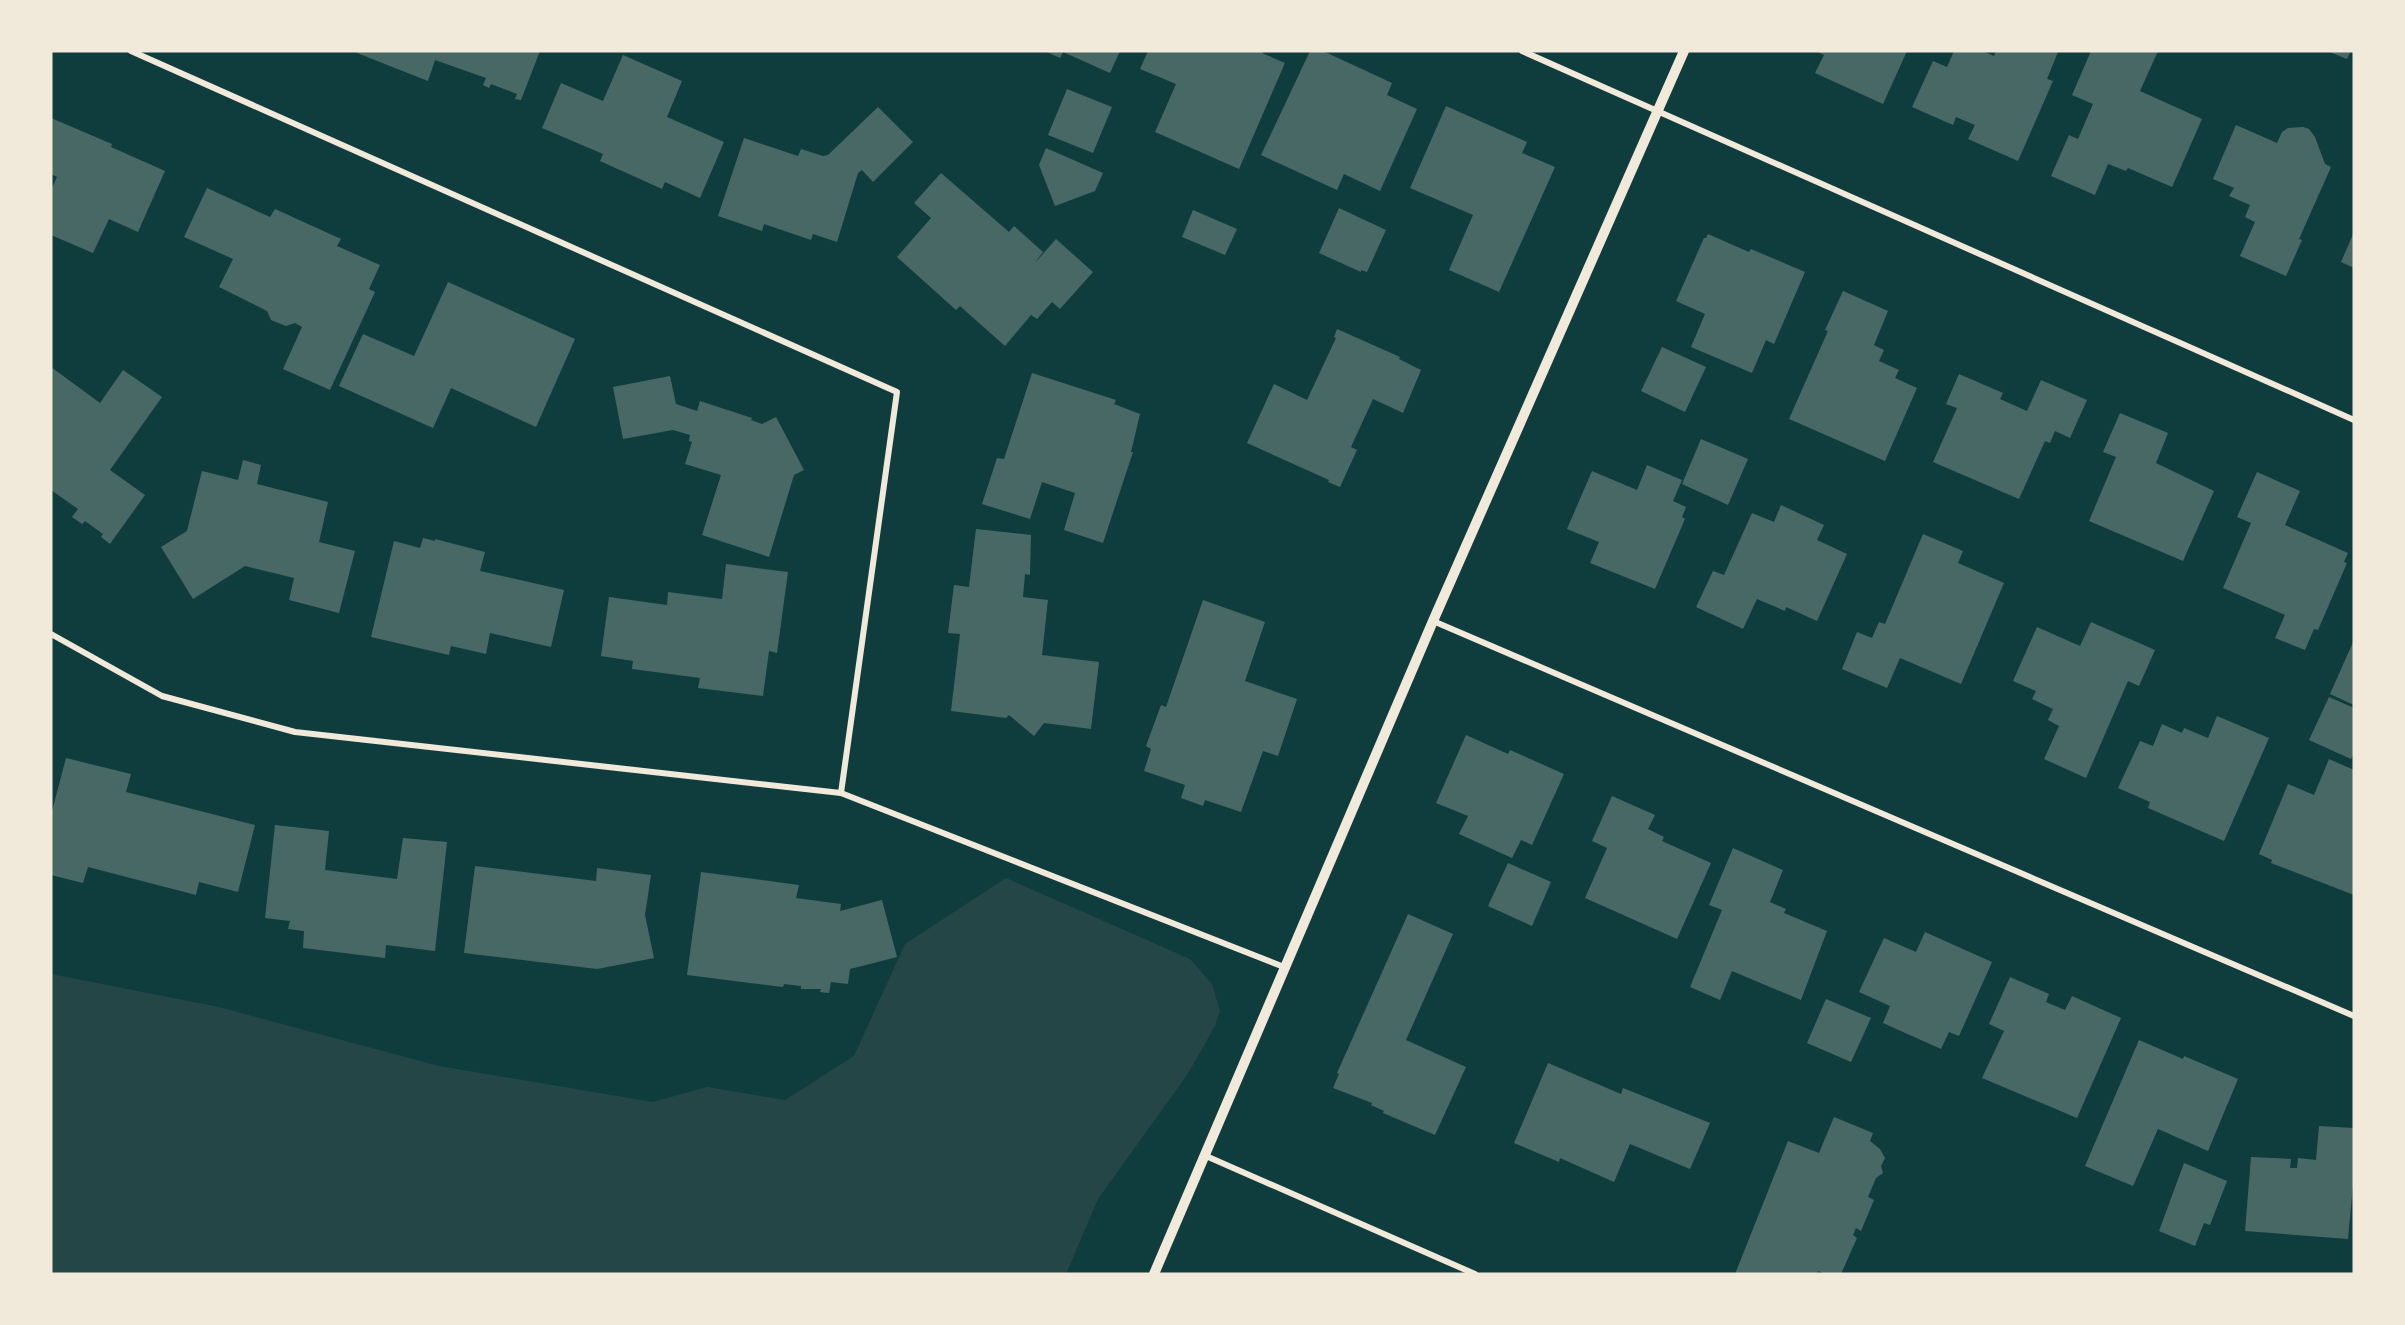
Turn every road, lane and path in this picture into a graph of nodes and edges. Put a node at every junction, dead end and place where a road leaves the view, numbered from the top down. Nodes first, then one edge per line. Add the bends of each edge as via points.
1 (131, 51) edge
2 (1522, 51) edge
3 (1684, 51) edge
4 (1657, 111) junction
5 (2354, 420) edge
6 (1433, 621) junction
7 (51, 634) edge
8 (841, 793) junction
9 (1284, 967) junction
10 (2354, 1016) edge
11 (1206, 1156) junction
12 (1154, 1274) edge
13 (1475, 1274) edge

1 - 8 street via 897,392
2 - 4 street
3 - 4 street
4 - 5 street
4 - 6 street
6 - 9 street
6 - 10 street
7 - 8 street via 162,696 295,732
8 - 9 street
9 - 11 street
11 - 12 street
11 - 13 street

